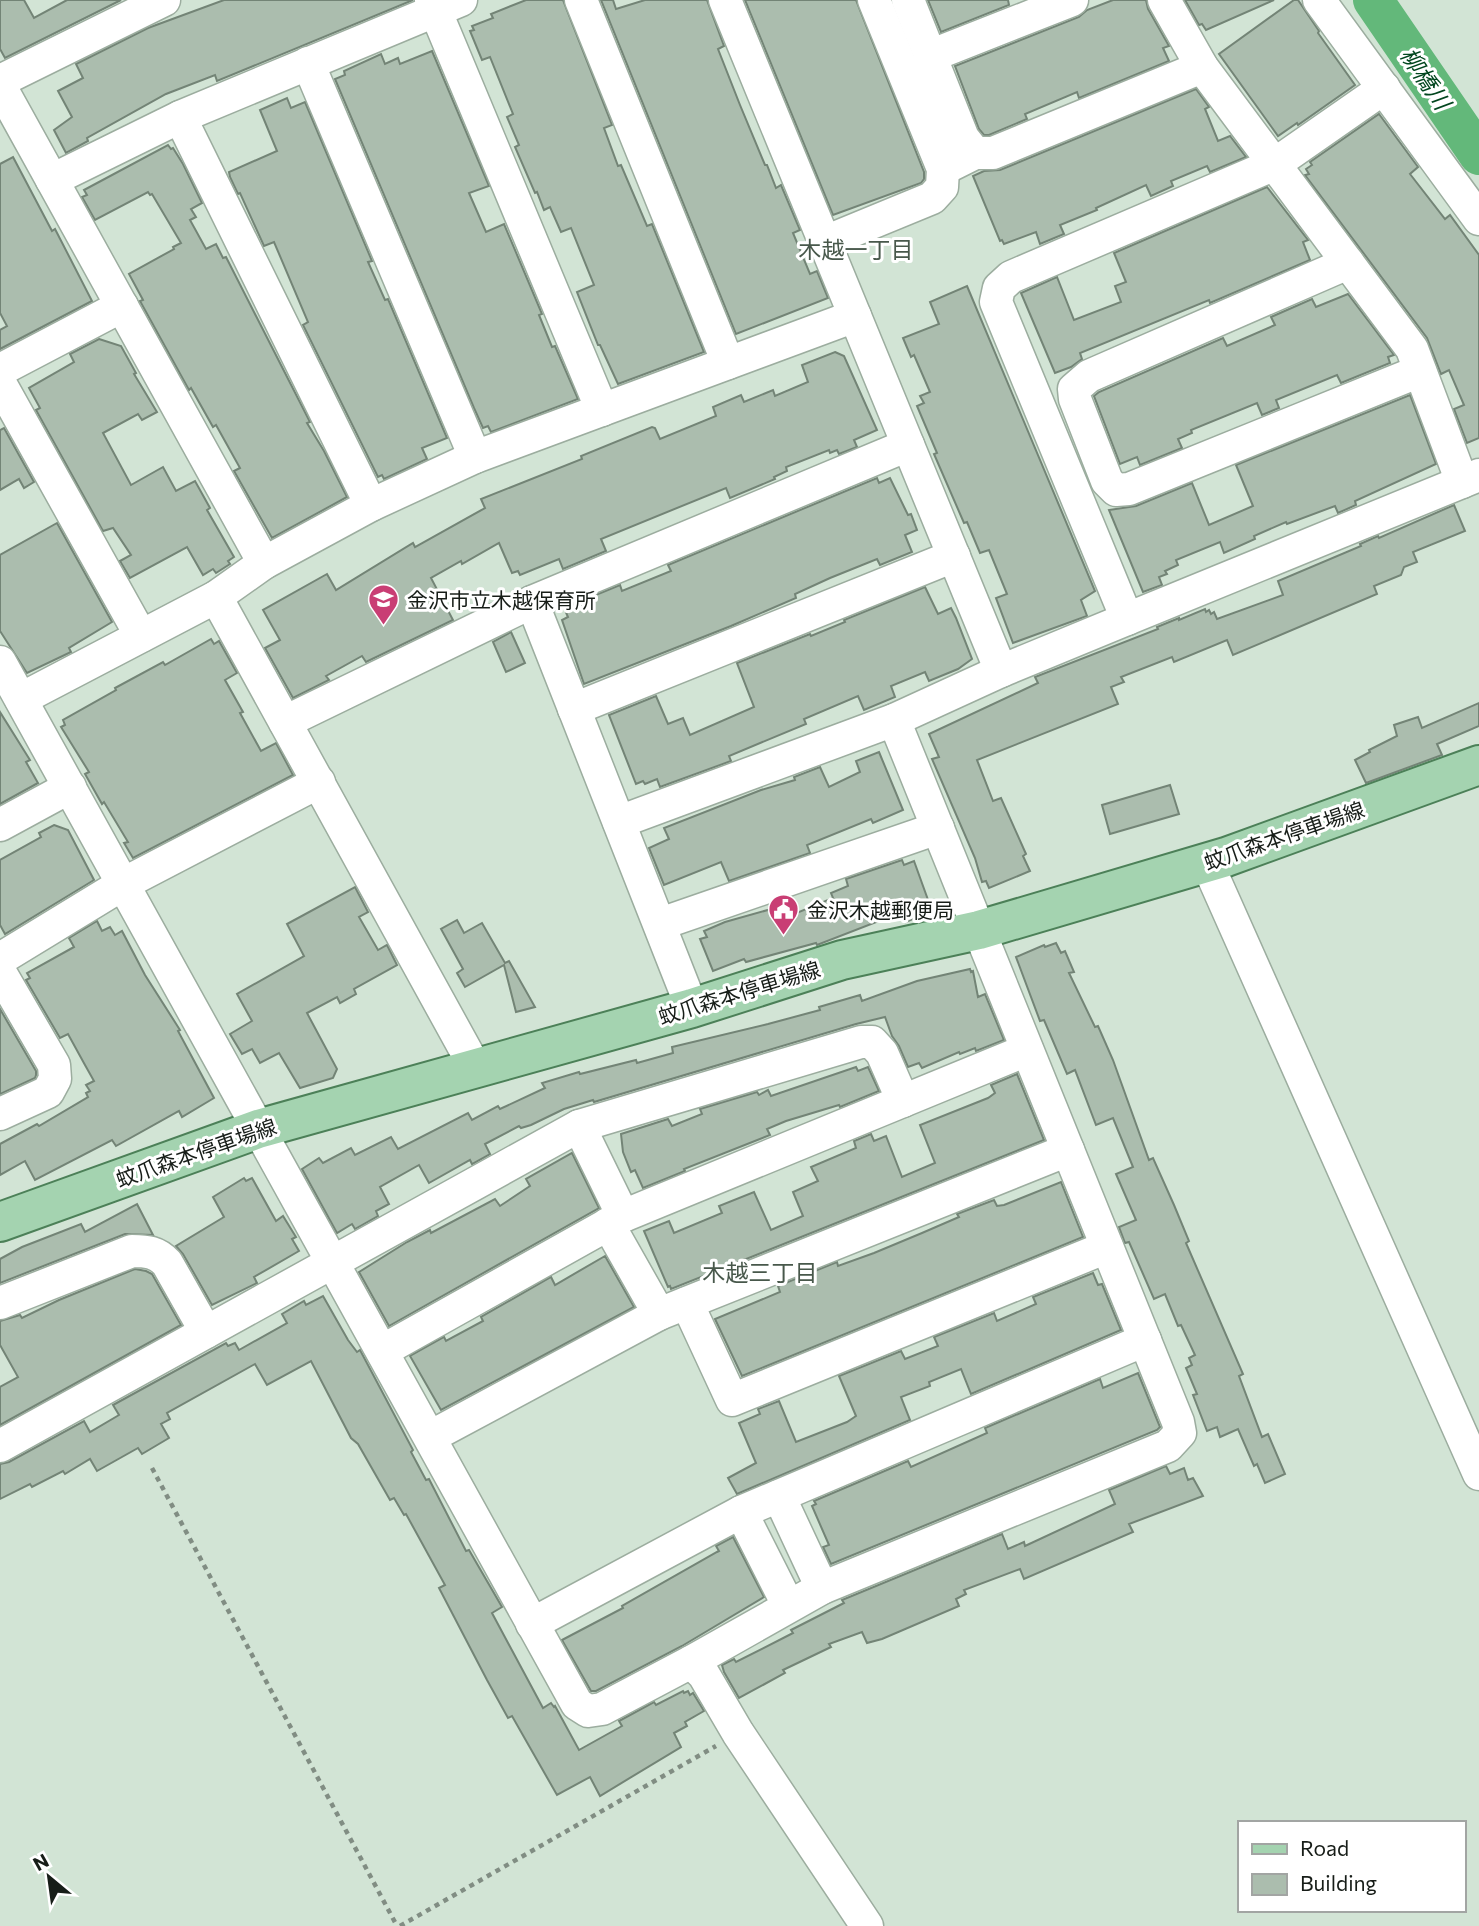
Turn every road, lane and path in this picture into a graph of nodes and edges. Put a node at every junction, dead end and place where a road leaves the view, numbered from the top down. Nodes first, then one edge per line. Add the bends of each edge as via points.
1 (164, 0) edge
2 (581, 0) edge
3 (725, 0) edge
4 (874, 0) edge
5 (908, 0) edge
6 (1072, 0) edge
7 (1164, 0) edge
8 (1320, 0) edge
9 (443, 3) edge
10 (930, 56) junction
11 (308, 64) junction
12 (1202, 67) junction
13 (0, 84) edge
14 (1384, 88) junction
15 (180, 117) junction
16 (975, 153) junction
17 (1275, 164) junction
18 (943, 169) junction
19 (52, 180) junction
20 (1479, 219) edge
21 (824, 242) junction
22 (1348, 263) junction
23 (122, 306) junction
24 (855, 316) junction
25 (729, 363) junction
26 (0, 370) edge
27 (1420, 371) junction
28 (0, 383) edge
29 (602, 410) junction
30 (908, 445) junction
31 (475, 457) junction
32 (1470, 479) edge
33 (1116, 490) junction
34 (372, 505) junction
35 (1081, 507) junction
36 (954, 556) junction
37 (264, 563) junction
38 (216, 597) junction
39 (532, 602) junction
40 (1127, 619) junction
41 (141, 636) junction
42 (0, 662) edge
43 (1001, 671) junction
44 (21, 699) junction
45 (574, 709) junction
46 (894, 720) junction
47 (285, 722) junction
48 (1479, 765) edge
49 (318, 782) junction
50 (70, 787) junction
51 (620, 822) junction
52 (0, 825) edge
53 (938, 828) junction
54 (1207, 863) junction
55 (123, 884) junction
56 (660, 924) junction
57 (979, 930) junction
58 (0, 959) edge
59 (0, 972) edge
60 (692, 1007) junction
61 (1027, 1050) junction
62 (476, 1069) junction
63 (903, 1101) junction
64 (0, 1114) edge
65 (579, 1126) junction
66 (258, 1129) junction
67 (1068, 1150) junction
68 (616, 1220) junction
69 (0, 1222) edge
70 (1107, 1247) junction
71 (332, 1262) junction
72 (0, 1303) edge
73 (673, 1308) junction
74 (206, 1332) junction
75 (1144, 1340) junction
76 (382, 1351) junction
77 (430, 1437) junction
78 (0, 1446) edge
79 (152, 1468) dead end
80 (1479, 1474) edge
81 (779, 1496) junction
82 (741, 1512) junction
83 (822, 1587) junction
84 (788, 1605) junction
85 (533, 1624) junction
86 (691, 1662) junction
87 (738, 1733) junction
88 (399, 1926) edge
89 (867, 1926) edge

1 - 13 street
2 - 25 street
3 - 21 street
4 - 18 street
5 - 10 street
6 - 10 street
7 - 12 street
8 - 14 street
9 - 11 street
9 - 29 street
10 - 16 street via 963,138
11 - 15 street
11 - 31 street
12 - 16 street via 993,153
12 - 17 street
13 - 19 street
14 - 17 street
14 - 20 street
15 - 19 street
15 - 34 street
16 - 18 street
17 - 22 street
17 - 35 street via 1012,277 999,288 996,302
18 - 21 street via 942,187 932,198
19 - 23 street
21 - 24 street
22 - 27 street via 1412,349
22 - 33 street via 1089,376 1074,389 1107,481
23 - 26 street
23 - 37 street
24 - 25 street
24 - 30 street
25 - 29 street
27 - 32 street
27 - 33 street via 1129,489
28 - 41 street
29 - 31 street
30 - 36 street
30 - 39 street
31 - 34 street
32 - 40 street
33 - 35 street
34 - 37 street
35 - 40 street
36 - 43 street
36 - 45 street
37 - 38 street
38 - 41 street
38 - 47 street
39 - 45 street
39 - 47 street
40 - 43 street
41 - 44 street
42 - 44 street
43 - 46 street
44 - 50 street
45 - 51 street
46 - 51 street
46 - 53 street
47 - 49 street
48 - 54 main road, 蚊爪森本停車場線
49 - 55 street
49 - 62 street
50 - 52 street
50 - 55 street
51 - 56 street
53 - 56 street
53 - 57 street
54 - 57 main road, 蚊爪森本停車場線
54 - 80 street
55 - 58 street
55 - 66 street
56 - 60 street
57 - 60 main road, 蚊爪森本停車場線 via 842,960
57 - 61 street
59 - 64 street via 54,1065 55,1079 48,1092
60 - 62 main road, 蚊爪森本停車場線
61 - 63 street
61 - 67 street
62 - 66 main road, 蚊爪森本停車場線
63 - 65 street via 882,1053 872,1042 861,1042
63 - 68 street
65 - 68 street
65 - 71 street
66 - 69 main road, 蚊爪森本停車場線
66 - 71 street
67 - 70 street
67 - 73 street
68 - 73 street
68 - 76 street
70 - 73 street via 732,1400
70 - 75 street
71 - 74 street
71 - 76 street
72 - 74 street via 132,1251 152,1252 167,1263
73 - 77 street
74 - 78 street
75 - 81 street
75 - 83 street via 1178,1422 1180,1433 1168,1446
76 - 77 street
77 - 85 street
79 - 88 path
81 - 82 street
81 - 83 street
82 - 84 street
82 - 85 street
83 - 84 street
84 - 86 street
85 - 86 street via 577,1704 588,1711 602,1709
86 - 87 street via 704,1675
87 - 88 path
87 - 89 street

